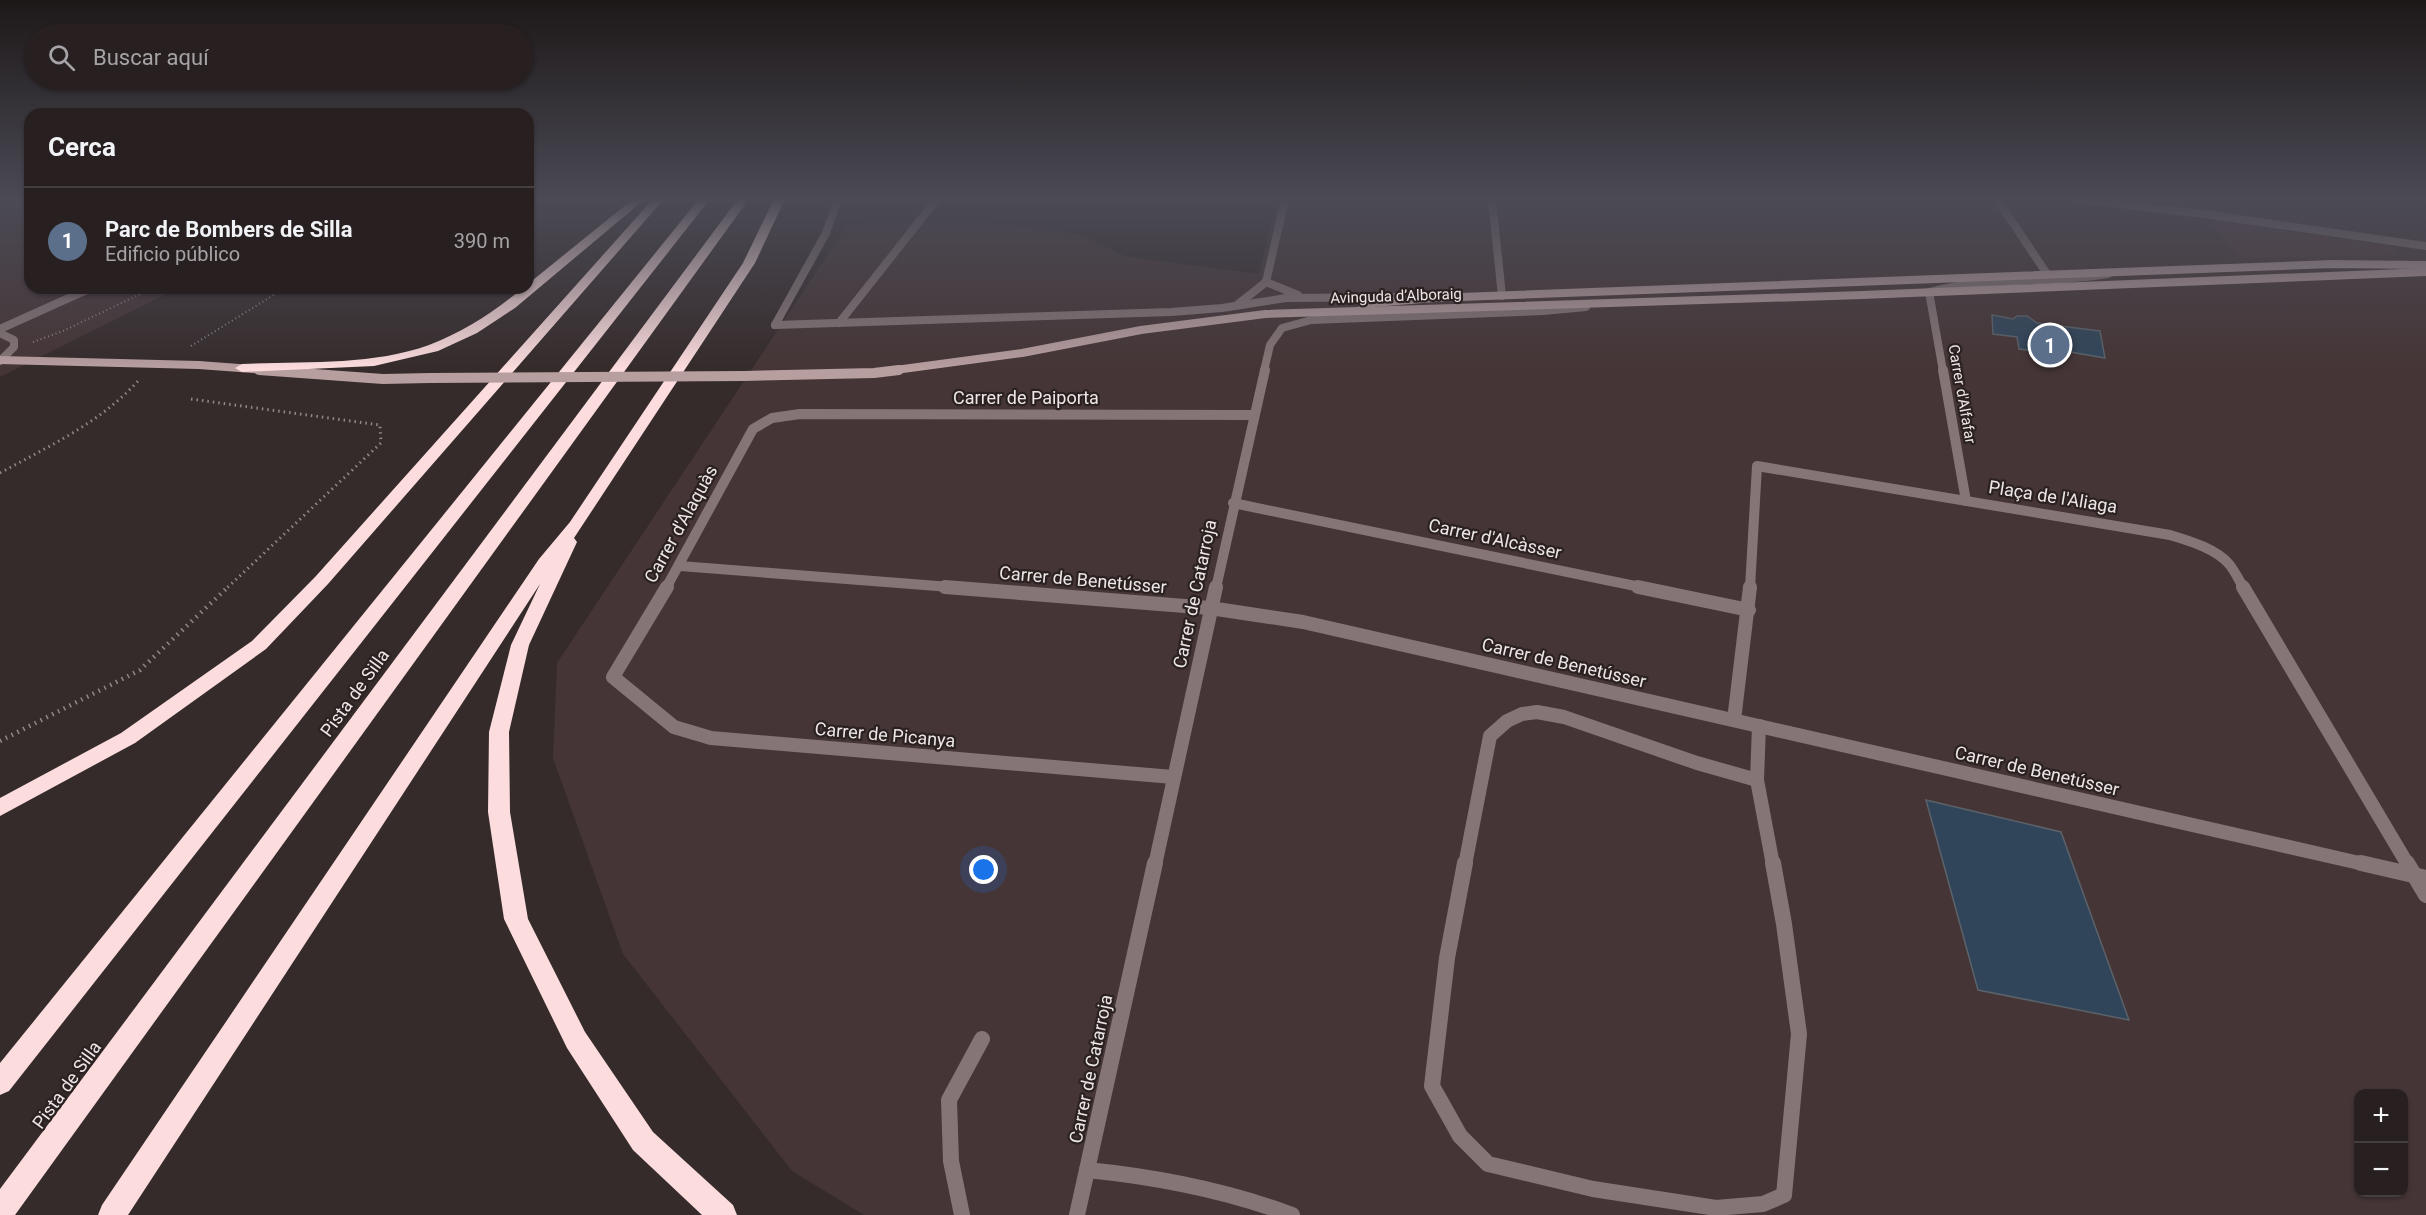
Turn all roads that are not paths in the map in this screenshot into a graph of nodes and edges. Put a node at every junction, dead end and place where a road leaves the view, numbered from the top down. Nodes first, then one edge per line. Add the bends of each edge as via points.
1 (570, 256) edge
2 (609, 256) edge
3 (660, 256) edge
4 (702, 256) edge
5 (752, 256) edge
6 (813, 256) edge
7 (892, 256) edge
8 (1272, 256) edge
9 (1498, 256) edge
10 (2035, 256) edge
11 (2426, 265) edge
12 (2121, 271) junction
13 (2426, 272) edge
14 (2047, 274) junction
15 (1266, 282) junction
16 (534, 285) edge
17 (1929, 292) junction
18 (79, 294) edge
19 (523, 294) edge
20 (1503, 296) junction
21 (1464, 297) junction
22 (1307, 298) junction
23 (1631, 302) junction
24 (1234, 306) junction
25 (1313, 312) junction
26 (838, 323) junction
27 (0, 331) edge
28 (0, 360) edge
29 (242, 368) junction
30 (800, 414) joint
31 (1253, 415) junction
32 (1966, 501) junction
33 (1233, 503) junction
34 (576, 525) junction
35 (680, 566) junction
36 (1210, 608) junction
37 (1749, 610) junction
38 (612, 677) joint
39 (1734, 720) junction
40 (1759, 726) junction
41 (1173, 777) junction
42 (1757, 780) junction
43 (0, 808) edge
44 (2420, 877) edge
45 (2426, 895) edge
46 (982, 1039) dead end
47 (0, 1083) edge
48 (1087, 1170) junction
49 (0, 1212) edge
50 (112, 1215) edge
51 (723, 1215) edge
52 (962, 1215) edge
53 (1077, 1215) edge
54 (1292, 1215) edge

1 - 16 highway
2 - 43 highway via 322,580 259,645 128,738
3 - 47 highway, Pista de Silla
4 - 49 highway, Pista de Silla
5 - 34 highway
6 - 26 street via 775,325
7 - 26 street
8 - 15 street
9 - 20 street
10 - 14 street
11 - 12 street, Avinguda d’Alboraig
12 - 14 street, Avinguda d’Alboraig
12 - 17 street, Avinguda d’Alboraig via 2084,279 1950,285
13 - 17 street, Avinguda d’Alboraig
14 - 20 street, Avinguda d’Alboraig
15 - 22 street
15 - 24 street
17 - 23 street, Avinguda d’Alboraig
17 - 32 street, Carrer d'Alfafar
18 - 27 street
19 - 29 highway via 472,330 433,348 374,362
20 - 21 street, Avinguda d’Alboraig
21 - 22 street
21 - 25 street, Avinguda d’Alboraig via 1371,303
22 - 24 street
23 - 25 street, Avinguda d’Alboraig
23 - 31 street, Carrer de Catarroja via 1543,312 1311,320 1282,328 1270,345
24 - 26 street
25 - 29 street, bridge via 1206,320 1022,353 874,373 383,379
27 - 28 street via 14,340 14,347
28 - 29 street, bridge
30 - 31 street, Carrer de Paiporta
30 - 35 street, Carrer d'Alaquàs via 772,418 753,429
31 - 33 street, Carrer de Catarroja
32 - 37 street, Plaça de l'Aliaga via 1757,466
32 - 44 street, Plaça de l'Aliaga via 2170,535 2201,545 2229,564
33 - 36 street, Carrer de Catarroja
33 - 37 street, Carrer d'Alcàsser
34 - 50 highway via 548,559
34 - 51 highway via 520,645 499,732 499,812 516,919 576,1040 643,1141
35 - 36 street, Carrer de Benetússer
35 - 38 street, Carrer d'Alaquàs
36 - 39 street, Carrer de Benetússer via 1303,622
36 - 41 street, Carrer de Catarroja
37 - 39 street, Plaça de l'Aliaga
38 - 41 street, Carrer de Picanya via 674,727 711,738
39 - 40 street, Carrer de Benetússer
40 - 42 street
40 - 44 street, Carrer de Benetússer
41 - 48 street, Carrer de Catarroja
42 - 42 street via 1784,924 1799,1034 1785,1195 1763,1204 1716,1208 1593,1189 1488,1164 1460,1136 1432,1086 1446,958 1490,736 1508,720 1529,713 1566,717 1726,773
44 - 45 street, Plaça de l'Aliaga
46 - 52 street via 949,1100 951,1161
48 - 53 street, Carrer de Catarroja
48 - 54 street via 1146,1174 1254,1200

